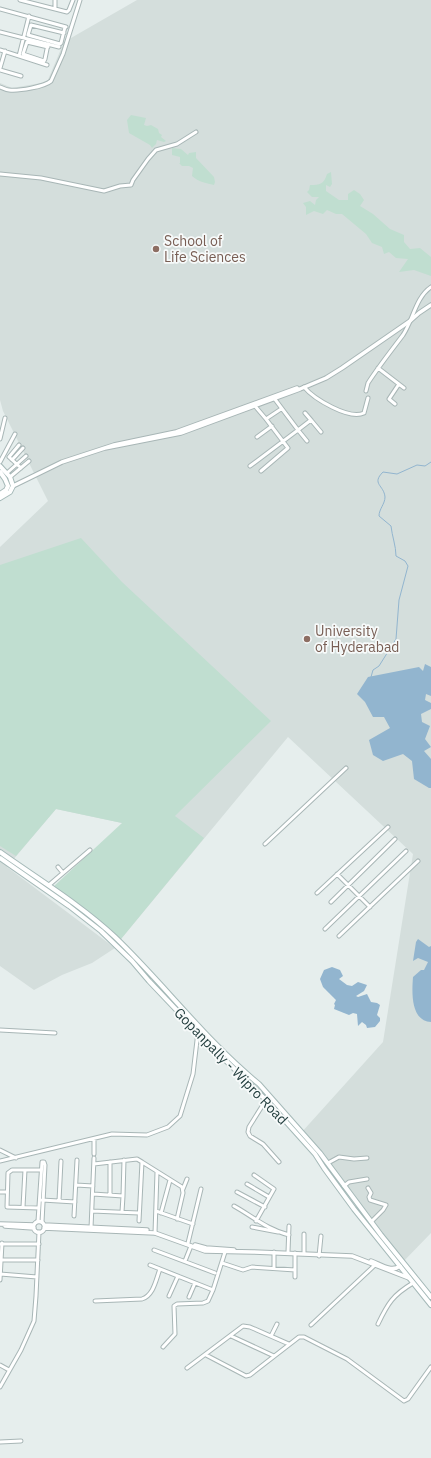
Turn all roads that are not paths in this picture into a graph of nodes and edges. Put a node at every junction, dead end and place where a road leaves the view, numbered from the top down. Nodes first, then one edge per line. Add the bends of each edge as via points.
1 (20, 0) edge
2 (38, 0) edge
3 (55, 0) edge
4 (73, 0) edge
5 (80, 0) edge
6 (36, 4) junction
7 (0, 9) edge
8 (55, 9) junction
9 (29, 16) junction
10 (0, 32) edge
11 (64, 33) junction
12 (23, 38) junction
13 (48, 46) junction
14 (59, 47) dead end
15 (0, 50) edge
16 (5, 51) junction
17 (19, 56) junction
18 (48, 65) dead end
19 (0, 69) edge
20 (21, 76) dead end
21 (0, 87) edge
22 (196, 132) dead end
23 (0, 174) edge
24 (431, 287) edge
25 (431, 305) edge
26 (410, 321) junction
27 (378, 368) junction
28 (399, 384) junction
29 (304, 387) junction
30 (404, 388) dead end
31 (366, 391) dead end
32 (274, 397) junction
33 (368, 398) dead end
34 (394, 404) dead end
35 (255, 406) junction
36 (281, 409) junction
37 (305, 413) dead end
38 (5, 418) dead end
39 (266, 419) junction
40 (311, 420) junction
41 (272, 426) junction
42 (298, 430) junction
43 (321, 432) dead end
44 (15, 434) dead end
45 (0, 438) edge
46 (257, 438) dead end
47 (284, 440) junction
48 (307, 441) dead end
49 (20, 445) dead end
50 (23, 448) dead end
51 (105, 448) junction
52 (26, 456) dead end
53 (12, 460) junction
54 (29, 461) dead end
55 (0, 462) edge
56 (17, 464) junction
57 (0, 466) edge
58 (250, 466) dead end
59 (21, 468) junction
60 (261, 471) dead end
61 (0, 472) edge
62 (3, 475) edge
63 (10, 477) junction
64 (13, 486) junction
65 (0, 494) edge
66 (0, 498) edge
67 (346, 768) dead end
68 (388, 827) dead end
69 (395, 839) dead end
70 (265, 844) dead end
71 (90, 850) dead end
72 (406, 851) dead end
73 (0, 852) edge
74 (0, 858) edge
75 (418, 861) dead end
76 (58, 867) dead end
77 (63, 873) junction
78 (338, 874) junction
79 (49, 885) junction
80 (349, 885) junction
81 (317, 893) dead end
82 (359, 896) junction
83 (331, 902) dead end
84 (370, 907) junction
85 (325, 929) dead end
86 (108, 932) junction
87 (105, 936) junction
88 (339, 936) dead end
89 (0, 1030) edge
90 (198, 1032) junction
91 (55, 1033) dead end
92 (266, 1100) junction
93 (274, 1100) junction
94 (271, 1105) junction
95 (94, 1139) junction
96 (0, 1150) edge
97 (16, 1158) junction
98 (367, 1158) dead end
99 (77, 1160) dead end
100 (124, 1160) junction
101 (0, 1161) edge
102 (61, 1161) dead end
103 (110, 1162) junction
104 (142, 1162) junction
105 (280, 1162) dead end
106 (328, 1163) junction
107 (94, 1164) junction
108 (25, 1170) junction
109 (42, 1170) junction
110 (157, 1172) junction
111 (254, 1175) dead end
112 (187, 1179) dead end
113 (367, 1179) dead end
114 (170, 1180) junction
115 (247, 1184) dead end
116 (76, 1185) junction
117 (93, 1186) junction
118 (344, 1186) junction
119 (368, 1188) dead end
120 (183, 1189) junction
121 (201, 1189) dead end
122 (0, 1192) edge
123 (7, 1192) junction
124 (237, 1192) dead end
125 (93, 1194) junction
126 (110, 1195) junction
127 (123, 1196) junction
128 (269, 1197) junction
129 (41, 1200) junction
130 (59, 1201) junction
131 (75, 1202) junction
132 (234, 1206) dead end
133 (23, 1207) junction
134 (265, 1207) junction
135 (39, 1208) junction
136 (92, 1211) junction
137 (156, 1211) junction
138 (122, 1212) junction
139 (139, 1213) junction
140 (161, 1213) junction
141 (74, 1216) dead end
142 (177, 1219) junction
143 (366, 1219) junction
144 (139, 1221) dead end
145 (256, 1221) junction
146 (42, 1224) junction
147 (193, 1224) junction
148 (0, 1225) edge
149 (34, 1226) junction
150 (289, 1226) dead end
151 (252, 1227) dead end
152 (91, 1229) junction
153 (39, 1232) junction
154 (155, 1232) junction
155 (282, 1233) junction
156 (304, 1234) dead end
157 (289, 1235) junction
158 (321, 1236) dead end
159 (1, 1243) edge
160 (188, 1243) junction
161 (39, 1244) junction
162 (191, 1246) junction
163 (154, 1250) dead end
164 (225, 1252) junction
165 (274, 1252) junction
166 (288, 1252) junction
167 (295, 1253) junction
168 (304, 1253) junction
169 (319, 1255) junction
170 (2, 1260) junction
171 (38, 1260) junction
172 (185, 1262) junction
173 (222, 1263) junction
174 (150, 1265) dead end
175 (375, 1265) junction
176 (400, 1266) junction
177 (274, 1268) junction
178 (160, 1269) junction
179 (295, 1270) junction
180 (215, 1273) dead end
181 (0, 1275) edge
182 (178, 1276) junction
183 (37, 1277) junction
184 (295, 1277) dead end
185 (409, 1278) junction
186 (0, 1280) edge
187 (195, 1283) junction
188 (413, 1283) junction
189 (213, 1290) junction
190 (169, 1296) dead end
191 (189, 1296) dead end
192 (431, 1297) edge
193 (95, 1300) dead end
194 (431, 1305) edge
195 (277, 1324) dead end
196 (378, 1324) dead end
197 (311, 1325) dead end
198 (231, 1336) junction
199 (271, 1336) junction
200 (289, 1344) junction
201 (163, 1347) dead end
202 (206, 1355) junction
203 (274, 1356) junction
204 (0, 1365) edge
205 (431, 1367) edge
206 (187, 1368) dead end
207 (9, 1370) junction
208 (0, 1387) edge
209 (21, 1441) dead end
210 (0, 1442) edge

1 - 6 street
2 - 6 street
3 - 8 street
4 - 8 street via 68,12
5 - 21 street via 63,54 48,84 10,90
6 - 8 street
7 - 9 street
9 - 11 street via 66,27
9 - 12 street
10 - 12 street
11 - 11 street via 60,44 28,35 31,25
12 - 13 street
12 - 17 street
13 - 13 street via 44,60 23,54 27,42
13 - 14 street
15 - 16 street
16 - 17 street
16 - 19 street
17 - 18 street
19 - 20 street
22 - 23 street via 177,144 156,150 131,185 104,191 41,178
24 - 26 street via 419,300
25 - 26 street
26 - 27 street
26 - 29 street via 326,378
27 - 28 street
27 - 31 street
28 - 30 street
28 - 34 street via 389,399
29 - 32 street
29 - 33 street via 323,402 343,412 359,416 364,413
32 - 35 street
32 - 36 street
32 - 51 street via 176,432
35 - 39 street
35 - 51 street via 181,433
36 - 39 street
36 - 42 street
37 - 40 street
38 - 45 street
39 - 41 street
40 - 42 street
40 - 43 street
41 - 46 street
41 - 47 street
42 - 47 street
42 - 48 street
44 - 55 street
47 - 58 street
47 - 60 street via 288,450
49 - 53 street via 9,457
50 - 53 street
51 - 64 street via 62,462
52 - 56 street
53 - 56 street
54 - 59 street
56 - 59 street
56 - 62 street
57 - 62 main road
59 - 63 street
61 - 62 main road
62 - 63 main road
62 - 65 main road via 8,487
63 - 64 main road
64 - 66 main road via 10,492
67 - 70 street
68 - 78 street
69 - 80 street
71 - 77 street
72 - 82 street
73 - 79 main road, Gopanpally - Wipro Road
74 - 87 main road, Gopanpally - Wipro Road via 69,906
75 - 84 street
76 - 77 street
77 - 79 street
78 - 80 street
78 - 81 street
79 - 86 main road, Gopanpally - Wipro Road
80 - 82 street
80 - 83 street
82 - 84 street
82 - 85 street
84 - 88 street
86 - 87 main road
86 - 93 main road, Gopanpally - Wipro Road
87 - 90 main road, Gopanpally - Wipro Road
89 - 91 street
90 - 92 main road, Gopanpally - Wipro Road
90 - 95 street via 192,1079 180,1116 173,1124 147,1135 112,1134
92 - 94 main road, Gopanpally - Wipro Road
92 - 105 street via 248,1132
93 - 94 main road
93 - 106 main road, Gopanpally - Wipro Road
94 - 143 main road, Gopanpally - Wipro Road via 315,1154
95 - 97 street
95 - 107 street
96 - 97 street
97 - 101 street
98 - 106 street via 339,1157
99 - 116 street
100 - 103 street
100 - 104 street via 136,1159
100 - 127 street
102 - 130 street
103 - 107 street
103 - 126 street
104 - 110 street
104 - 139 street
106 - 118 main road, Gopanpally - Wipro Road
107 - 117 street
108 - 109 street
108 - 123 street via 9,1171
108 - 133 street
109 - 129 street
109 - 129 street via 44,1162
110 - 114 street
110 - 137 street
111 - 128 street via 274,1189
112 - 120 street
113 - 118 street via 349,1182
114 - 120 street
114 - 140 street
115 - 128 street
116 - 117 street
116 - 131 street
117 - 125 street
118 - 143 main road, Gopanpally - Wipro Road
119 - 143 street via 371,1193 370,1200 386,1205 383,1210
120 - 142 street
121 - 147 street
122 - 123 street
123 - 133 street via 7,1207
124 - 134 street
125 - 126 street
125 - 136 street
126 - 127 street
127 - 138 street
128 - 134 street
129 - 130 street
129 - 135 street
129 - 146 street
130 - 131 street
131 - 141 street
132 - 145 street
133 - 135 street
134 - 145 street
135 - 146 street
136 - 138 street
136 - 152 street
137 - 140 street
137 - 154 street
138 - 139 street
139 - 144 street
140 - 142 street
142 - 147 street
143 - 176 main road, Gopanpally - Wipro Road
143 - 192 main road, Gopanpally - Wipro Road
145 - 155 street
146 - 149 street
146 - 152 street
146 - 153 street via 43,1231
147 - 160 street
148 - 149 street
149 - 153 street
150 - 157 street
151 - 155 street
152 - 154 street
153 - 161 street
154 - 160 street
154 - 162 street
155 - 157 street
156 - 168 street
157 - 166 street
158 - 169 street
159 - 161 street
159 - 170 street
160 - 165 street via 213,1249
161 - 171 street
162 - 164 street via 205,1251
162 - 172 street
163 - 172 street
164 - 165 street
164 - 173 street
165 - 166 street
165 - 167 street
165 - 177 street
166 - 167 street
167 - 168 street
167 - 169 street
167 - 179 street
168 - 169 street
169 - 175 street via 352,1256
169 - 176 street via 352,1254 391,1269
170 - 171 street
170 - 181 street
171 - 183 street
172 - 180 street
173 - 177 street via 244,1270 252,1267
173 - 189 street
174 - 178 street
175 - 185 street
175 - 197 street
176 - 185 main road, Gopanpally - Wipro Road
177 - 179 street
178 - 182 street
178 - 193 street via 147,1297
179 - 184 street
181 - 183 street
181 - 186 street
182 - 187 street
182 - 190 street
183 - 207 street via 34,1321
185 - 188 main road, Gopanpally - Wipro Road
187 - 189 street
187 - 191 street
188 - 194 main road, Gopanpally - Wipro Road
188 - 196 street via 398,1292
189 - 201 street via 206,1302 174,1306 175,1334
195 - 199 street
198 - 199 street via 246,1326
198 - 202 street
198 - 203 street
199 - 200 street
200 - 203 street
200 - 205 street via 304,1336 347,1359 404,1400 408,1399
202 - 203 street via 246,1376
202 - 206 street
204 - 207 street
207 - 208 street
209 - 210 street

